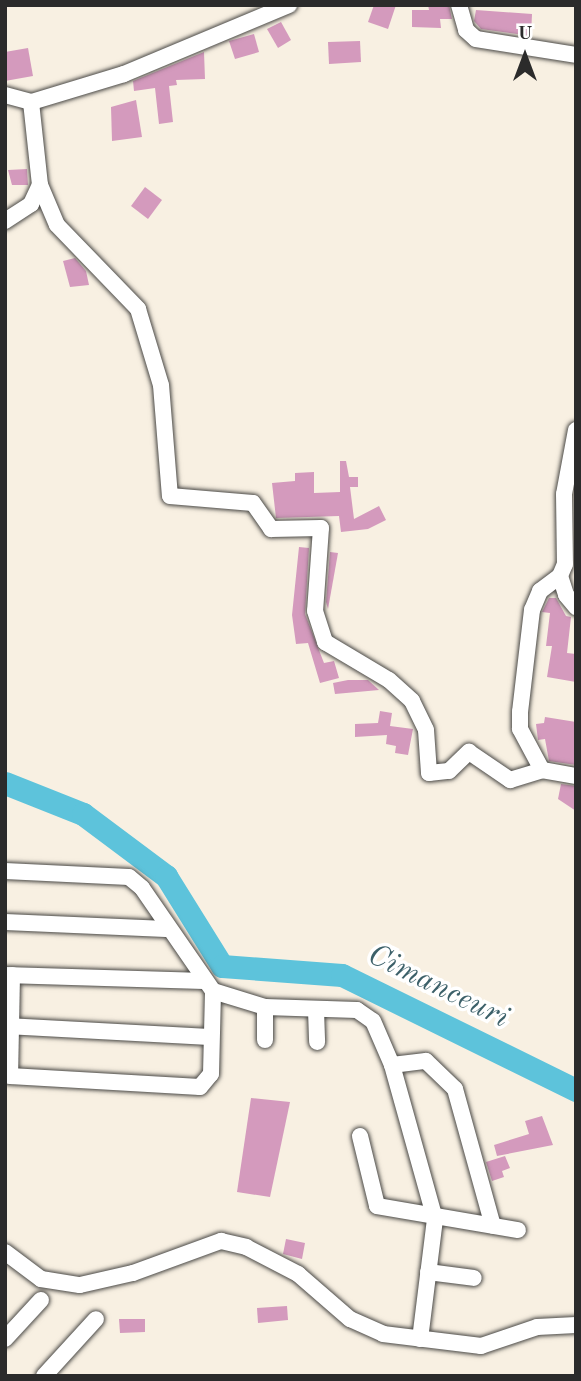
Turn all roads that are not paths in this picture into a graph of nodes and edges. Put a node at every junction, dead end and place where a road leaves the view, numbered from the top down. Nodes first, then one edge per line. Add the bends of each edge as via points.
1 (289, 5) edge
2 (459, 5) edge
3 (576, 55) edge
4 (5, 95) edge
5 (31, 102) junction
6 (40, 186) junction
7 (5, 221) edge
8 (576, 430) edge
9 (560, 576) junction
10 (576, 607) edge
11 (542, 769) junction
12 (576, 776) edge
13 (5, 871) edge
14 (5, 922) edge
15 (166, 929) junction
16 (8, 975) edge
17 (208, 986) junction
18 (265, 1007) junction
19 (316, 1010) junction
20 (9, 1026) edge
21 (211, 1037) junction
22 (265, 1040) dead end
23 (317, 1042) dead end
24 (392, 1065) junction
25 (8, 1076) edge
26 (360, 1136) dead end
27 (435, 1219) junction
28 (494, 1226) junction
29 (518, 1230) dead end
30 (5, 1252) edge
31 (428, 1272) junction
32 (474, 1278) dead end
33 (41, 1300) dead end
34 (96, 1319) dead end
35 (576, 1325) edge
36 (5, 1339) edge
37 (419, 1339) junction
38 (44, 1376) edge

1 - 5 street via 124,75
2 - 3 street via 466,30 476,40
4 - 5 street
5 - 6 street
6 - 7 street via 31,204
6 - 11 street via 57,225 138,309 161,384 170,496 253,503 271,529 321,528 315,611 325,642 389,680 412,701 426,730 429,773 449,771 469,752 510,780
8 - 9 street via 564,494 565,564
9 - 10 street
9 - 11 street via 540,591 532,610 520,719 524,737
11 - 12 street
13 - 15 street via 129,877 142,888
14 - 15 street
15 - 17 street
16 - 17 street
16 - 20 street
17 - 18 street
17 - 21 street
18 - 19 street
18 - 22 street
19 - 23 street
19 - 24 street via 365,1013 379,1030
20 - 21 street
20 - 25 street
21 - 25 street via 209,1079 200,1087
24 - 27 street
24 - 28 street via 426,1061 454,1089
26 - 27 street via 377,1206
27 - 28 street
27 - 31 street
28 - 29 street
30 - 37 street via 41,1279 80,1285 133,1273 208,1243 232,1243 298,1274 362,1325
31 - 32 street
31 - 37 street
33 - 36 street
34 - 38 street
35 - 37 street via 537,1327 481,1346

